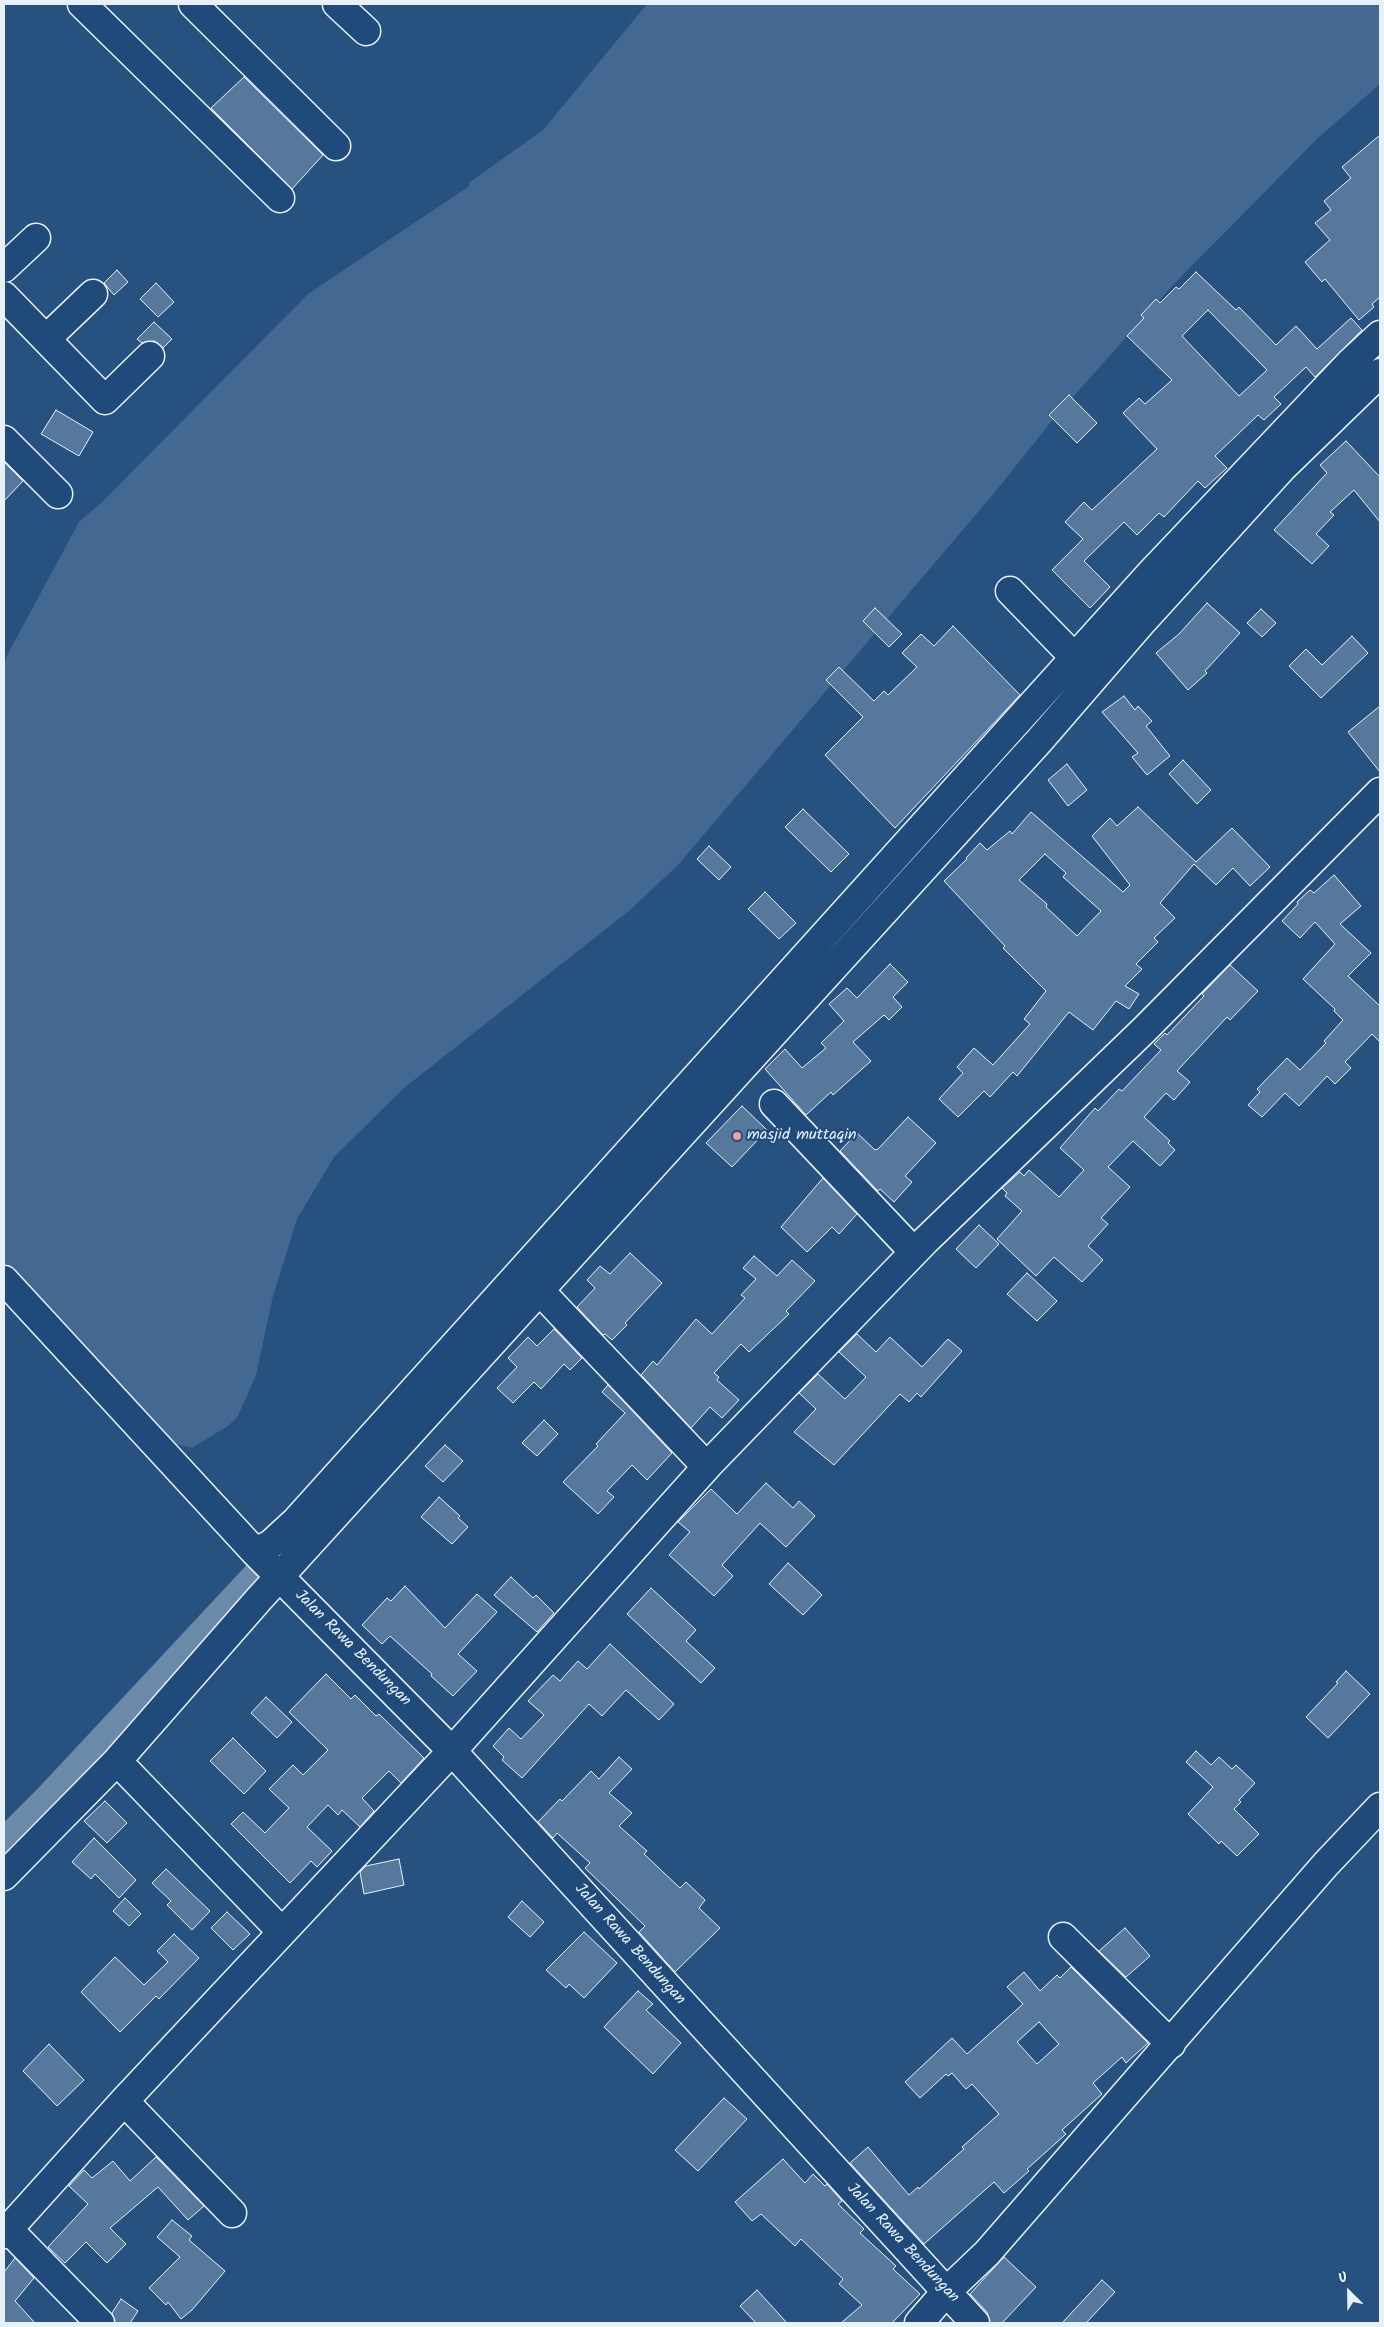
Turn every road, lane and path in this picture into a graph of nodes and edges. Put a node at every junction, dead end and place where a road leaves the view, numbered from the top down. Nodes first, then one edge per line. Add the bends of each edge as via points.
1 (82, 4) edge
2 (193, 4) edge
3 (337, 4) edge
4 (366, 31) dead end
5 (336, 146) dead end
6 (280, 198) dead end
7 (36, 238) dead end
8 (4, 268) edge
9 (93, 294) dead end
10 (4, 296) edge
11 (1380, 335) edge
12 (46, 339) junction
13 (150, 356) dead end
14 (1380, 373) edge
15 (4, 440) edge
16 (58, 494) dead end
17 (1010, 591) dead end
18 (1074, 658) junction
19 (1380, 792) edge
20 (774, 1104) dead end
21 (914, 1252) junction
22 (4, 1280) edge
23 (539, 1290) junction
24 (706, 1466) junction
25 (268, 1565) junction
26 (452, 1751) junction
27 (117, 1761) junction
28 (1380, 1807) edge
29 (4, 1876) edge
30 (282, 1932) junction
31 (1062, 1937) dead end
32 (1171, 2044) junction
33 (124, 2101) junction
34 (232, 2212) dead end
35 (6, 2231) edge
36 (946, 2292) junction
37 (100, 2323) edge
38 (919, 2323) edge
39 (975, 2323) edge

1 - 6 street
2 - 5 street
3 - 4 street
7 - 8 street
9 - 12 street
10 - 12 street
11 - 18 street via 1324,390
12 - 13 street via 105,400
14 - 23 street via 1282,468 1039,741
15 - 16 street
17 - 18 street
18 - 25 street via 296,1521 271,1544
19 - 21 street via 1144,1030
20 - 21 street
21 - 24 street
22 - 25 street, Jalan Rawa Bendungan
23 - 24 street
23 - 25 street
24 - 26 street
25 - 26 street, Jalan Rawa Bendungan
25 - 27 street via 259,1599
26 - 30 street
26 - 36 street, Jalan Rawa Bendungan
27 - 29 street
27 - 30 street
28 - 32 street via 1326,1864
30 - 33 street
31 - 32 street
32 - 36 street via 987,2253
33 - 34 street
33 - 35 street
35 - 37 street
36 - 38 street
36 - 39 street, Jalan Rawa Bendungan

